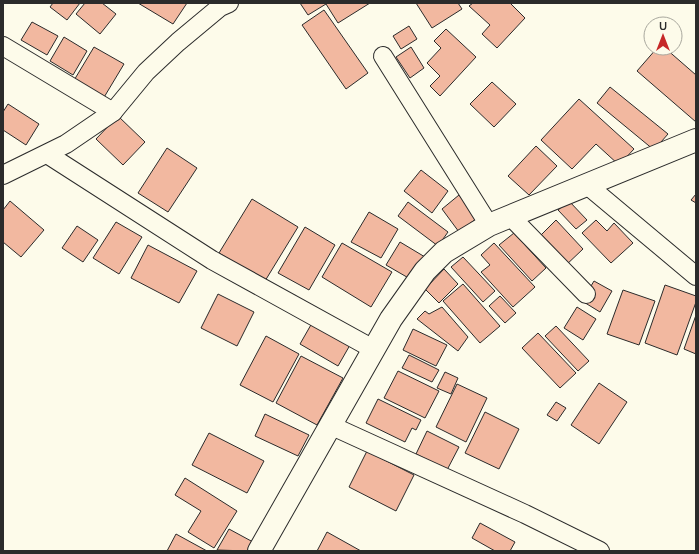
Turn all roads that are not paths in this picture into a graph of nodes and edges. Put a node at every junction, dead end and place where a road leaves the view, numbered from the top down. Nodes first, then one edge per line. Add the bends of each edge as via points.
1 (229, 3) edge
2 (3, 46) edge
3 (383, 56) dead end
4 (113, 112) junction
5 (696, 140) edge
6 (47, 154) junction
7 (3, 175) edge
8 (586, 184) junction
9 (510, 216) junction
10 (489, 225) junction
11 (696, 276) edge
12 (586, 294) dead end
13 (375, 350) junction
14 (332, 426) junction
15 (259, 551) edge
16 (600, 551) edge

1 - 4 street via 220,7 146,72
2 - 4 street
3 - 10 street
4 - 6 street
5 - 8 street
6 - 7 street
6 - 13 street via 212,260
8 - 9 street
8 - 11 street
9 - 10 street
9 - 12 street
10 - 13 street via 444,252 425,271 391,319
13 - 14 street
14 - 15 street
14 - 16 street

